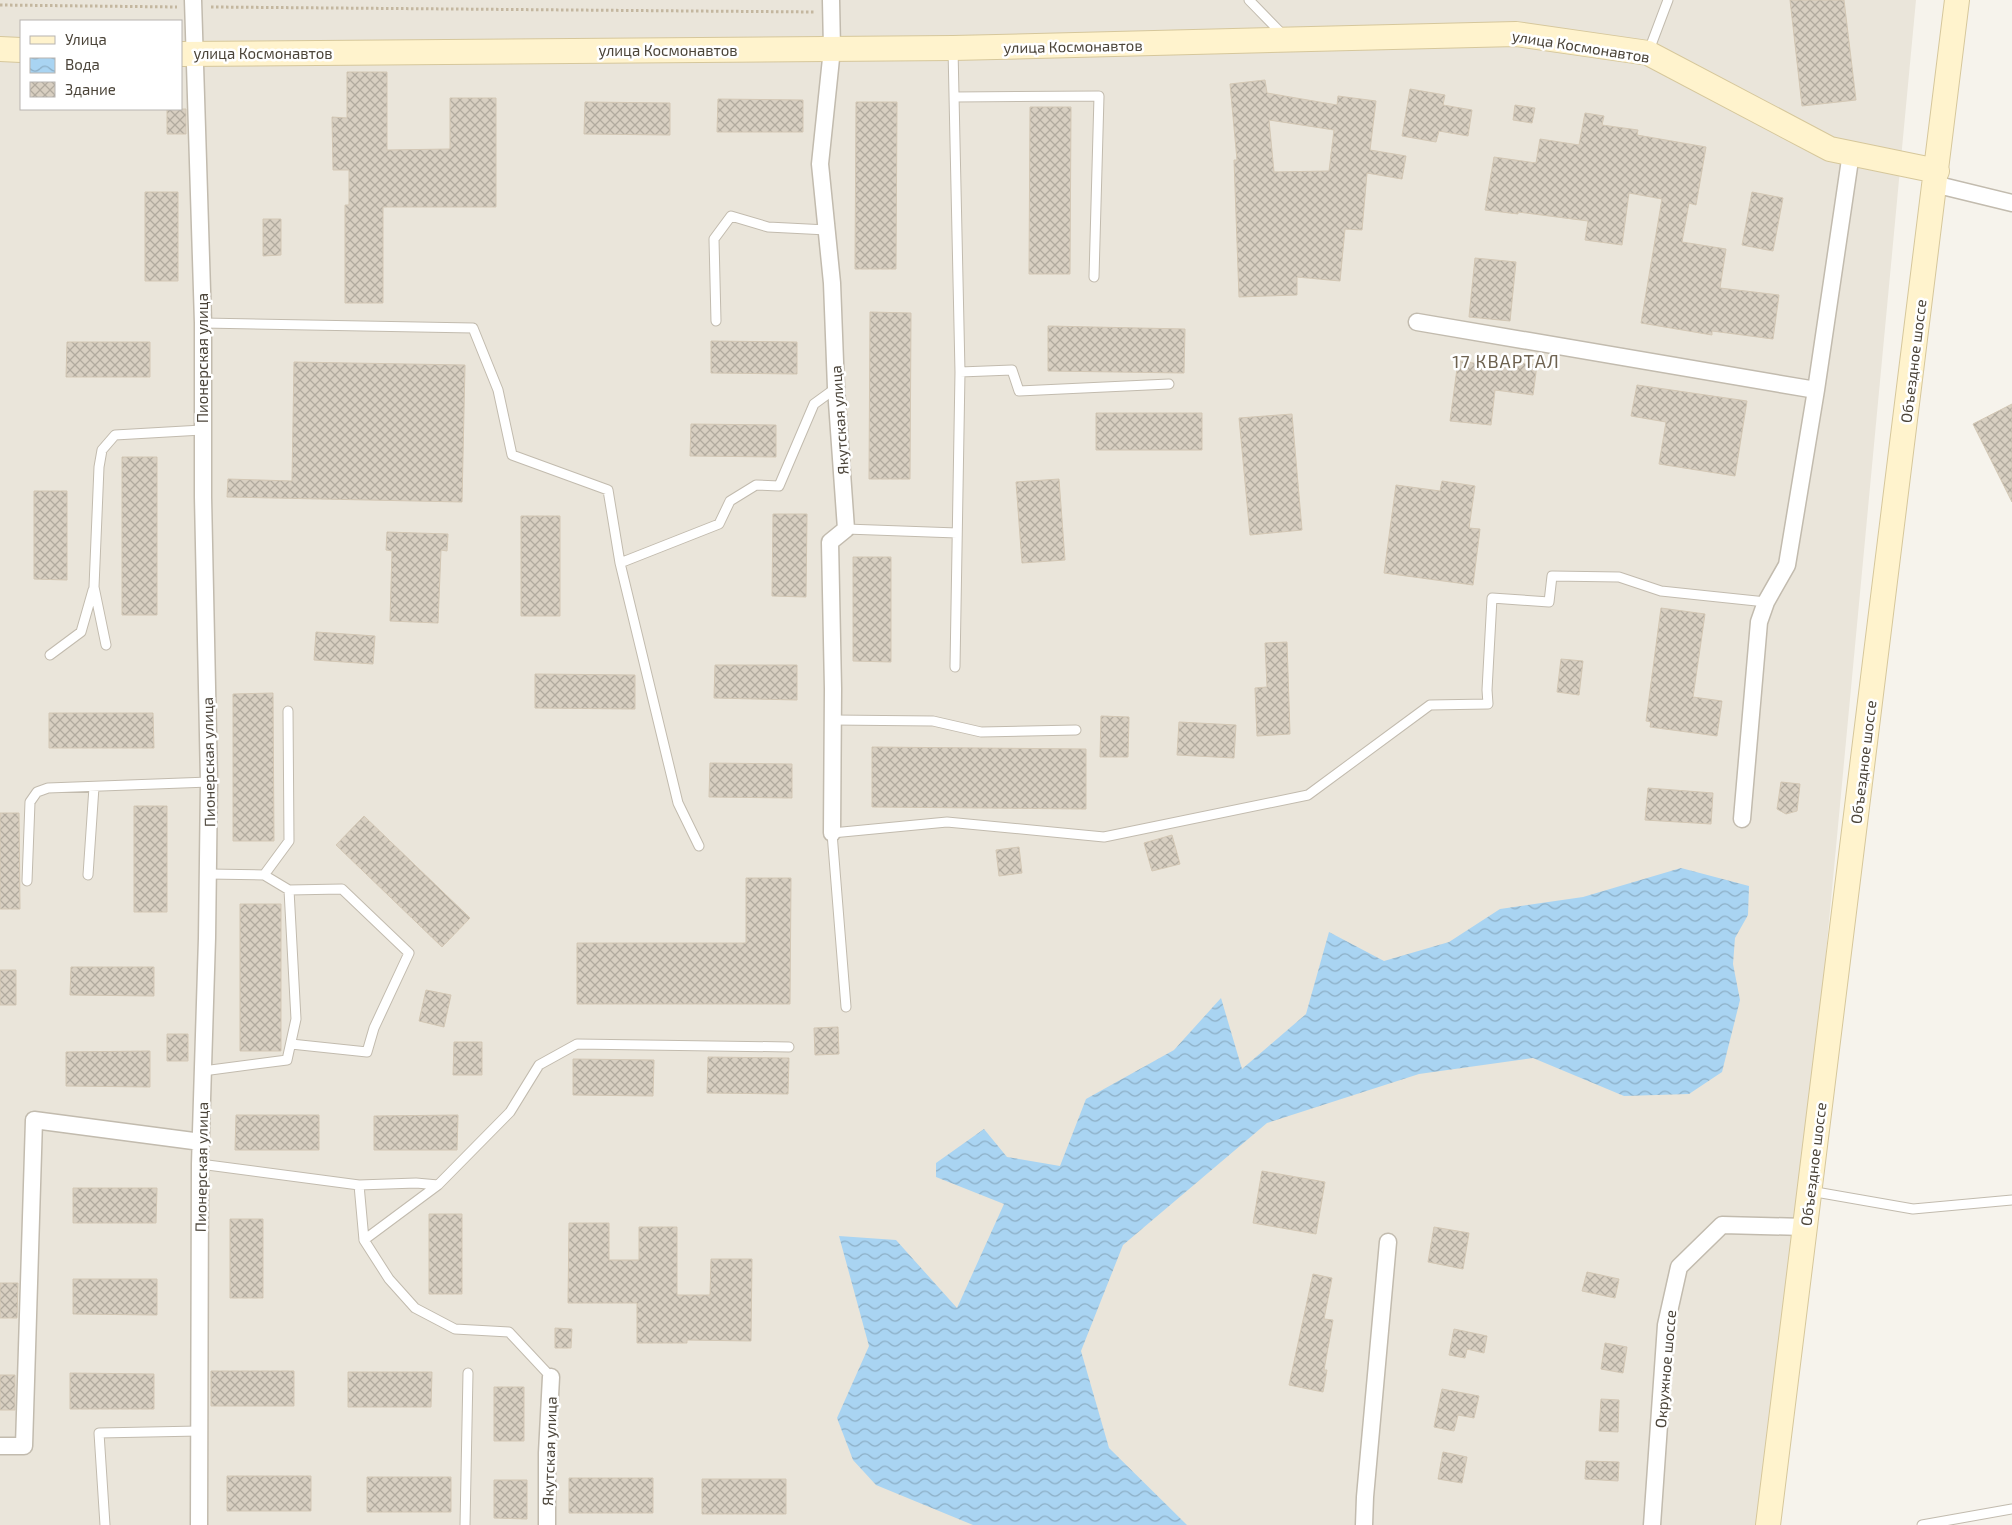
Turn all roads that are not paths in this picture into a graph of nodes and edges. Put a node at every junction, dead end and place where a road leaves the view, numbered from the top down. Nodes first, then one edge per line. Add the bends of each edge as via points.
1 (1249, 0) edge
2 (1668, 0) edge
3 (1958, 0) edge
4 (193, 3) edge
5 (832, 6) edge
6 (1288, 40) junction
7 (953, 48) junction
8 (0, 49) edge
9 (832, 49) junction
10 (20, 50) edge
11 (1648, 53) junction
12 (188, 54) edge
13 (954, 96) junction
14 (1851, 153) junction
15 (1935, 177) junction
16 (2012, 203) edge
17 (827, 230) junction
18 (1094, 277) dead end
19 (716, 321) dead end
20 (1417, 322) dead end
21 (203, 324) junction
22 (960, 372) junction
23 (1169, 384) dead end
24 (836, 388) junction
25 (1816, 390) junction
26 (202, 430) junction
27 (846, 529) junction
28 (957, 533) junction
29 (620, 563) junction
30 (94, 587) junction
31 (1766, 602) junction
32 (106, 645) dead end
33 (50, 655) dead end
34 (955, 667) dead end
35 (288, 711) dead end
36 (833, 720) junction
37 (1076, 730) dead end
38 (209, 782) junction
39 (94, 786) junction
40 (1742, 819) dead end
41 (832, 833) junction
42 (699, 846) dead end
43 (208, 874) junction
44 (88, 875) dead end
45 (264, 875) junction
46 (27, 881) dead end
47 (289, 890) junction
48 (846, 1007) dead end
49 (290, 1044) junction
50 (789, 1047) dead end
51 (203, 1071) junction
52 (201, 1142) junction
53 (200, 1164) junction
54 (438, 1185) junction
55 (359, 1186) junction
56 (1810, 1191) junction
57 (2012, 1200) edge
58 (1805, 1227) junction
59 (364, 1240) junction
60 (1388, 1242) dead end
61 (468, 1374) dead end
62 (551, 1377) joint
63 (199, 1431) junction
64 (0, 1446) edge
65 (2012, 1509) edge
66 (105, 1525) edge
67 (199, 1525) edge
68 (465, 1525) edge
69 (547, 1525) edge
70 (1364, 1525) edge
71 (1652, 1525) edge
72 (1768, 1525) edge
73 (1922, 1525) edge

1 - 6 lane
2 - 11 lane
3 - 15 street, Объездное шоссе
4 - 12 street, Пионерская улица
5 - 9 street, Якутская улица
6 - 7 street, улица Космонавтов
6 - 11 street, улица Космонавтов via 1516,34
7 - 9 street, улица Космонавтов
7 - 13 lane
8 - 10 street
9 - 12 street, улица Космонавтов
9 - 17 street, Якутская улица via 820,164
11 - 14 street, улица Космонавтов via 1830,149
12 - 21 street, Пионерская улица
13 - 18 lane via 1099,96
13 - 22 lane
14 - 15 street, улица Космонавтов
14 - 25 street
15 - 16 street
15 - 56 street, Объездное шоссе
17 - 19 lane via 768,227 731,216 714,239
17 - 24 street, Якутская улица
20 - 25 street
21 - 26 street, Пионерская улица
21 - 29 lane via 473,328 498,390 512,455 608,490
22 - 23 lane via 1012,370 1019,391
22 - 28 lane
24 - 27 street, Якутская улица
24 - 29 lane via 814,404 779,486 756,485 730,501 719,524
25 - 31 street via 1787,565
26 - 30 lane via 115,435 102,450
26 - 38 street, Пионерская улица
27 - 28 lane
27 - 36 street via 830,542
28 - 34 lane
29 - 42 lane via 678,803
30 - 32 lane
30 - 33 lane via 81,632
31 - 40 street via 1759,622
31 - 41 lane via 1661,591 1619,577 1552,576 1549,602 1492,598 1488,704 1430,705 1308,795 1104,837 947,822
35 - 45 lane via 289,841
36 - 37 lane via 933,721 981,732
36 - 41 street
38 - 39 lane
38 - 43 street, Пионерская улица
39 - 44 lane
39 - 46 lane via 48,788 37,792 30,802
41 - 48 lane
43 - 45 lane
43 - 51 street, Пионерская улица
45 - 47 lane
47 - 49 lane via 296,1019
47 - 49 lane via 342,889 409,953 374,1028 367,1052
49 - 51 lane via 288,1060
50 - 54 lane via 577,1044 539,1065 510,1112
51 - 52 street, Пионерская улица
52 - 53 street, Пионерская улица
52 - 64 street via 34,1120 24,1446
53 - 55 lane
53 - 63 street, Пионерская улица
54 - 55 lane
54 - 59 lane
55 - 59 lane
56 - 57 lane via 1913,1209
56 - 58 street, Объездное шоссе
58 - 71 street, Окружное шоссе via 1722,1225 1679,1267 1666,1325
58 - 72 street, Объездное шоссе
59 - 62 lane via 389,1280 415,1308 455,1330 509,1332
60 - 70 street
61 - 68 lane
62 - 69 street, Якутская улица
63 - 66 lane via 99,1433
63 - 67 street, Пионерская улица
65 - 73 lane

